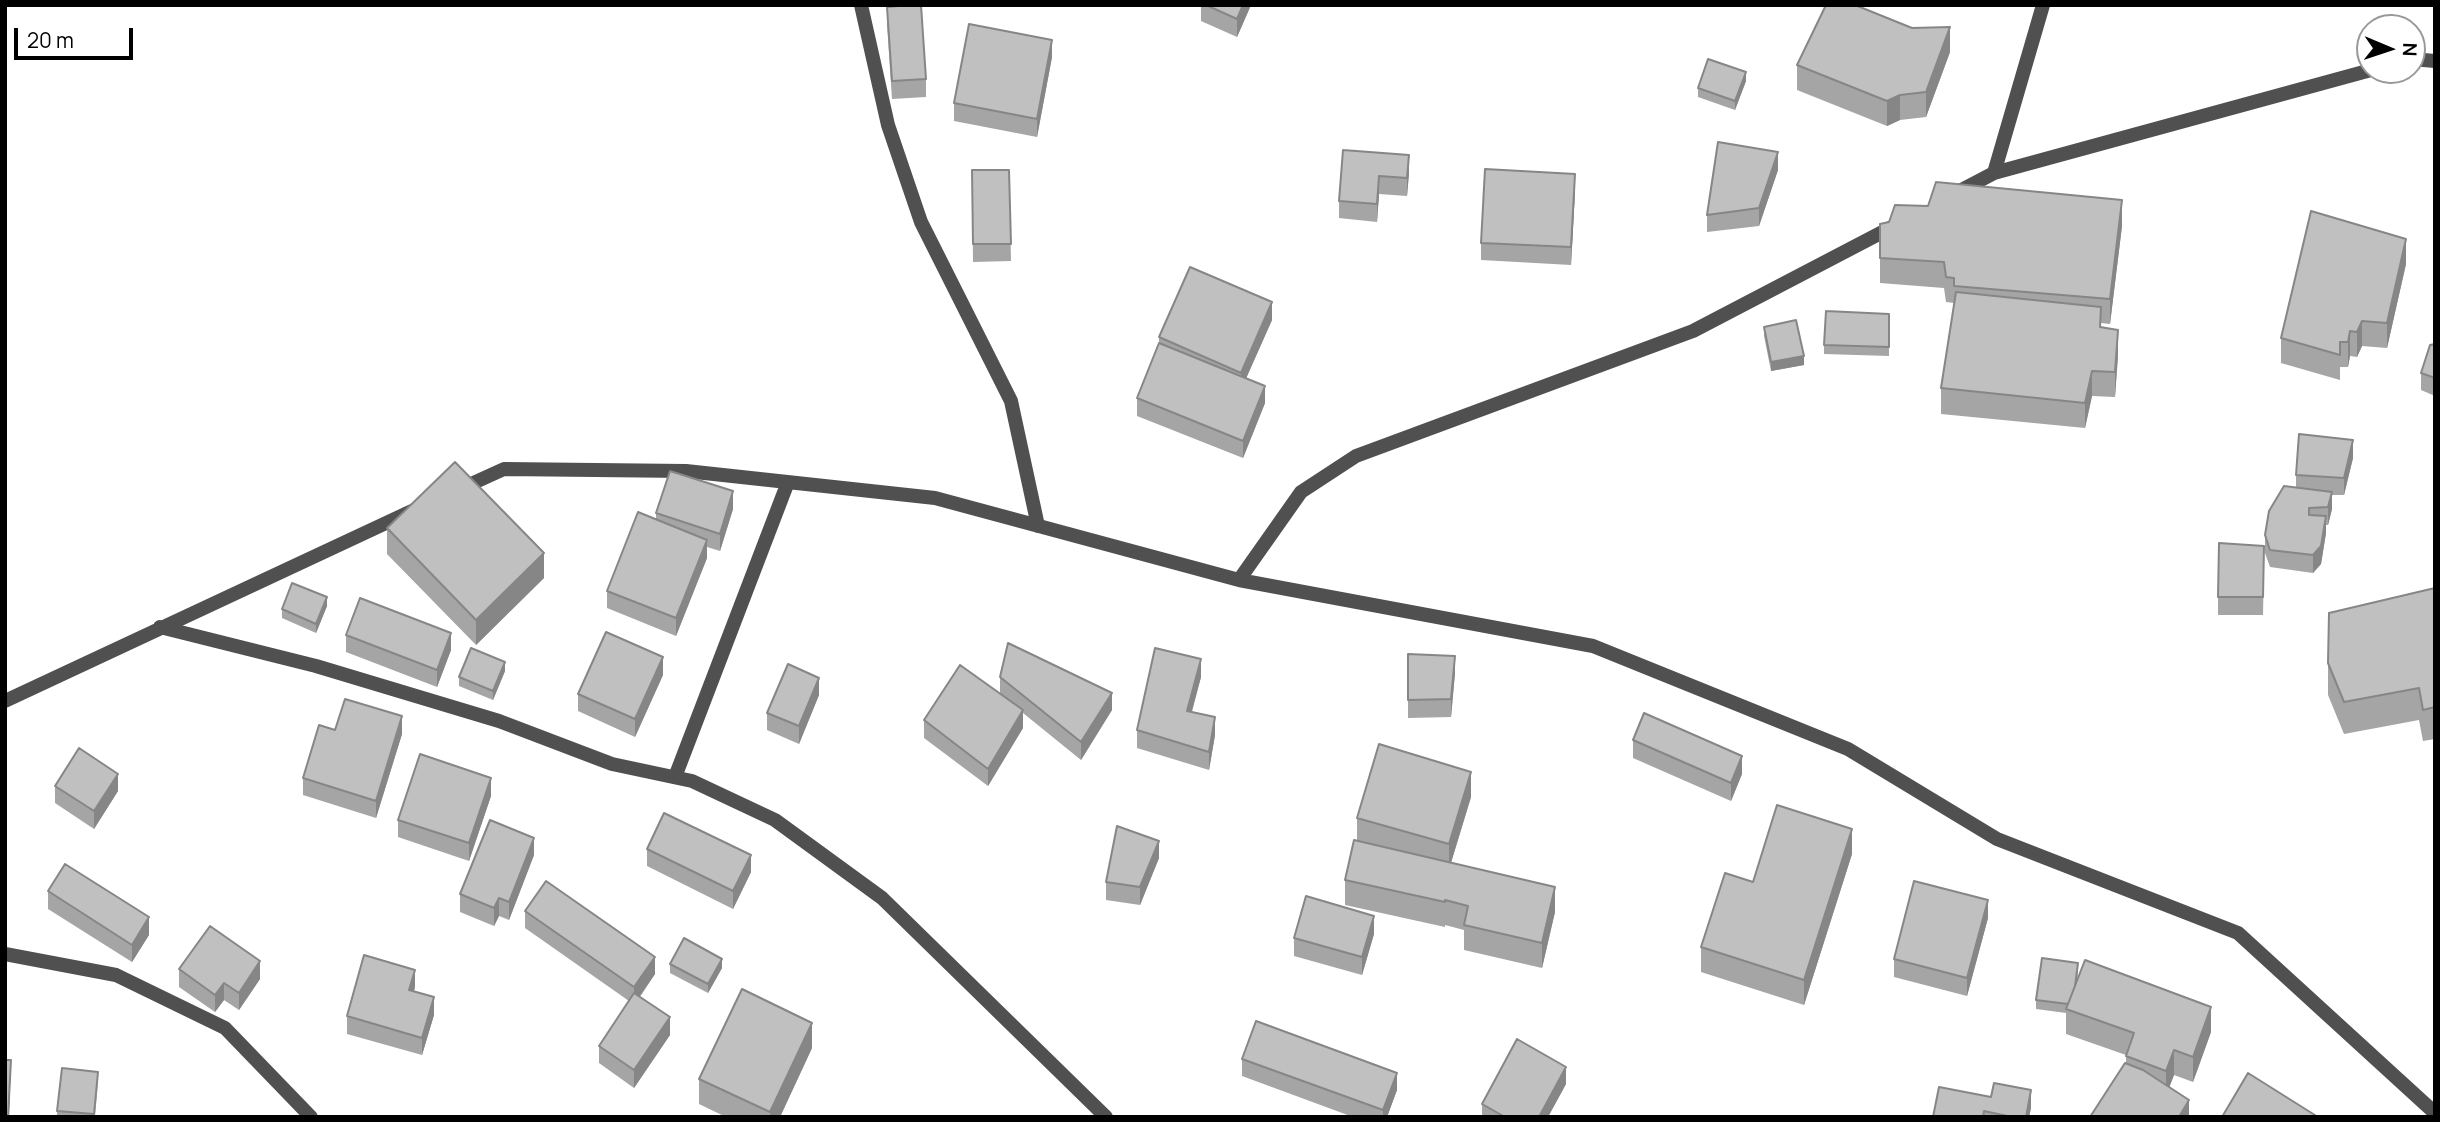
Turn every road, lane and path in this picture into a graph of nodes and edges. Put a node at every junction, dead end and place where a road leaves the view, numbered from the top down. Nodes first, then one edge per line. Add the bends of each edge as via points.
1 (861, 5) edge
2 (2043, 5) edge
3 (2356, 74) edge
4 (1994, 173) junction
5 (1946, 198) edge
6 (1910, 217) edge
7 (788, 482) junction
8 (1038, 526) junction
9 (1239, 580) junction
10 (160, 627) junction
11 (5, 701) edge
12 (675, 777) junction
13 (5, 954) edge
14 (2435, 1113) edge
15 (311, 1117) edge
16 (1106, 1117) edge

1 - 8 street via 888,125 920,222 1011,401
2 - 4 street
3 - 4 street
4 - 5 street
6 - 9 street via 1693,331 1356,456 1301,492
7 - 8 street via 935,498
7 - 10 street via 686,471 504,469
7 - 12 street
8 - 9 street
9 - 14 street via 1593,646 1848,749 1997,839 2238,933
10 - 11 street
10 - 12 street via 316,666 499,721 612,764
12 - 16 street via 775,820 882,898
13 - 15 street via 117,975 225,1028

